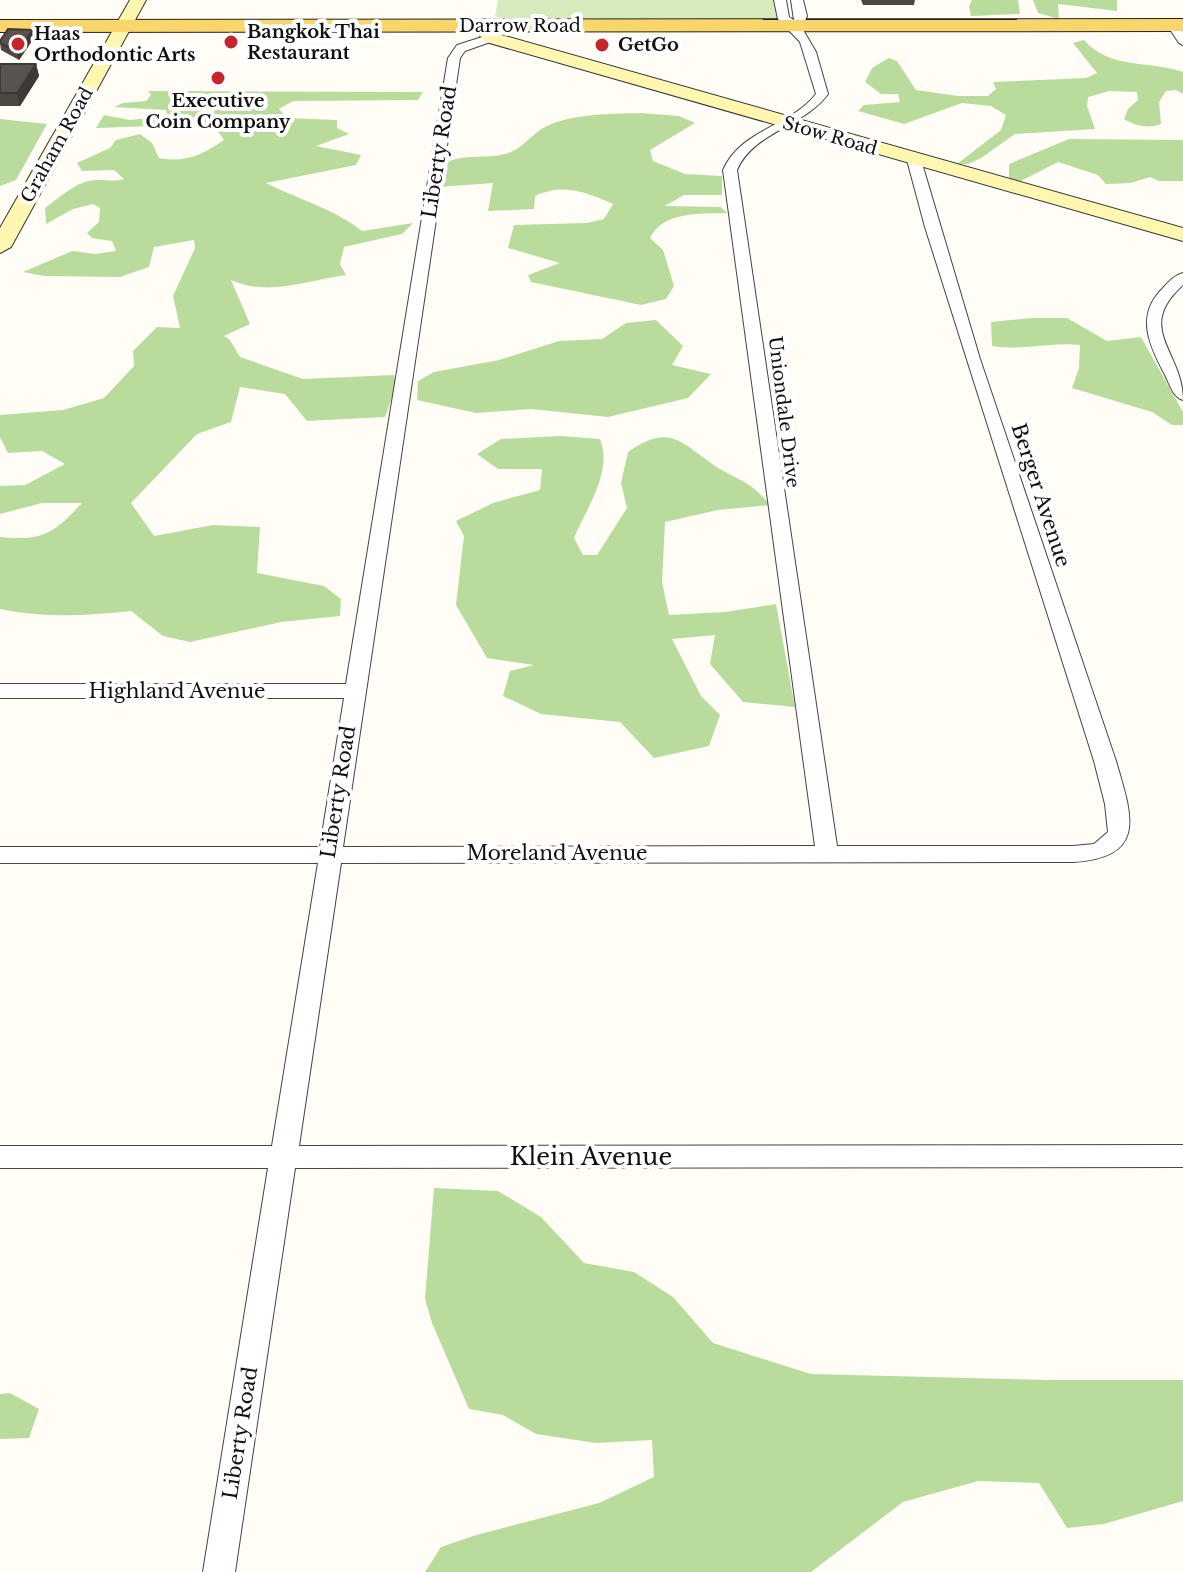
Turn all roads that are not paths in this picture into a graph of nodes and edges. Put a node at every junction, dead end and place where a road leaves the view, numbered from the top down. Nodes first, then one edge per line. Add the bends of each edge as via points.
1 (138, 0) edge
2 (780, 0) edge
3 (797, 0) edge
4 (123, 25) junction
5 (0, 26) edge
6 (798, 26) junction
7 (1180, 31) edge
8 (490, 32) junction
9 (786, 123) junction
10 (914, 160) junction
11 (1183, 235) edge
12 (0, 247) edge
13 (1183, 277) edge
14 (1183, 395) edge
15 (0, 691) edge
16 (354, 691) junction
17 (1113, 843) joint
18 (328, 853) junction
19 (826, 853) junction
20 (0, 855) edge
21 (1183, 1156) edge
22 (0, 1157) edge
23 (282, 1159) junction
24 (219, 1572) edge

1 - 4 street, Graham Road
2 - 6 street via 784,19
3 - 6 street
4 - 5 main road, Darrow Road
4 - 8 main road, Darrow Road
4 - 12 street, Graham Road
6 - 7 main road, Darrow Road
6 - 8 main road, Darrow Road
6 - 9 street, Uniondale Drive via 822,94 810,111
8 - 9 street, Stow Road
8 - 16 street, Liberty Road via 461,48 454,58
9 - 10 street, Stow Road
9 - 19 street, Uniondale Drive via 737,153 730,170
10 - 11 street, Stow Road
10 - 17 street, Berger Avenue via 1103,759 1120,829
13 - 14 street via 1162,297 1152,317
15 - 16 street, Highland Avenue
16 - 18 street, Liberty Road
17 - 19 street, Moreland Avenue via 1073,854
18 - 19 street, Moreland Avenue
18 - 20 street, Moreland Avenue
18 - 23 street, Liberty Road
21 - 23 street, Klein Avenue
22 - 23 street, Klein Avenue
23 - 24 street, Liberty Road

